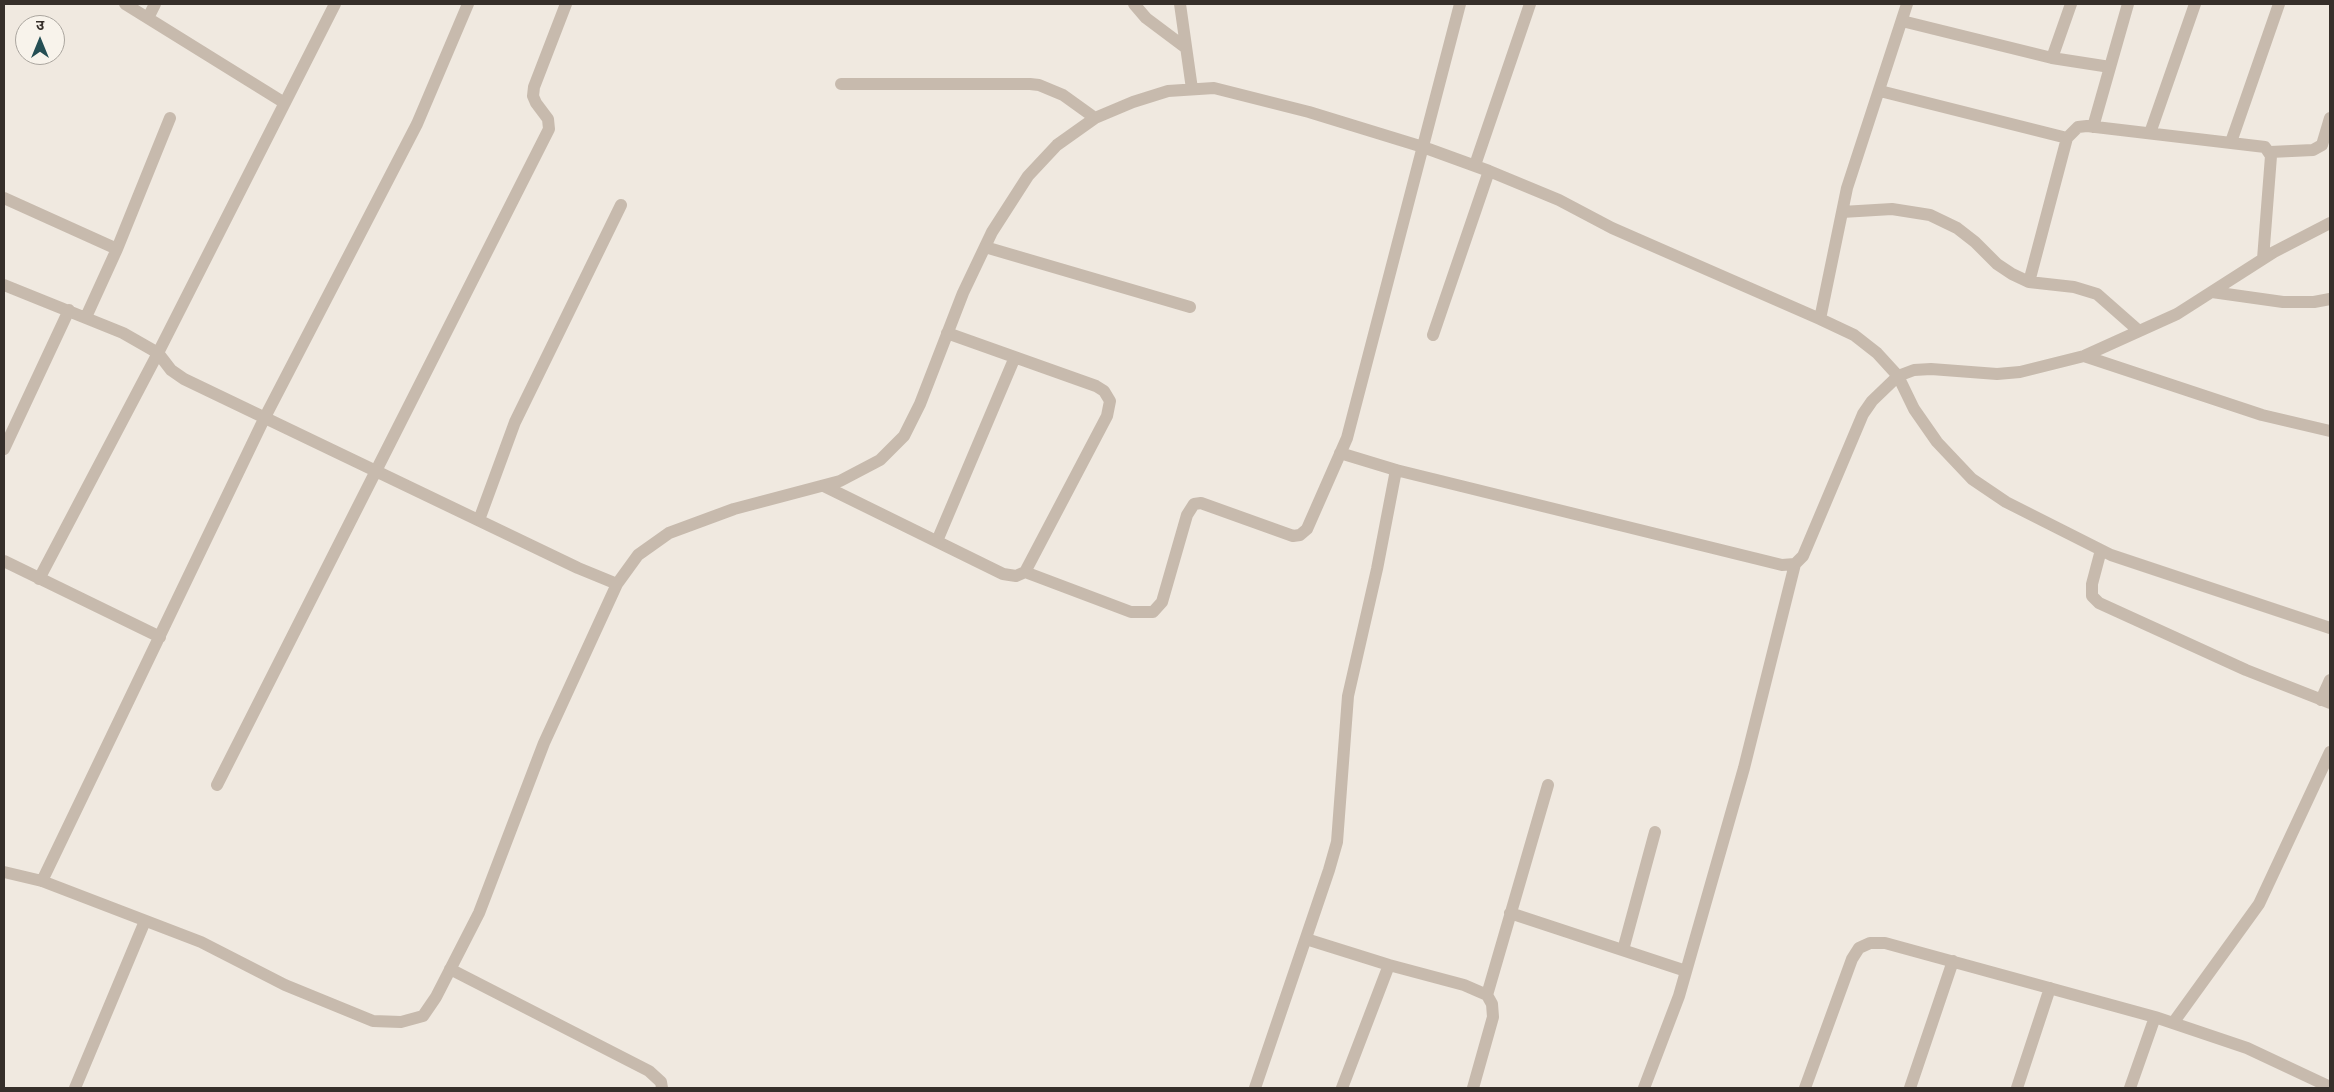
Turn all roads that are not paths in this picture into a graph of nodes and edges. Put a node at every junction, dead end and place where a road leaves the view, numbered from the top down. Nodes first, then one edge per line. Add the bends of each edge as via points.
1 (125, 4) edge
2 (155, 4) edge
3 (335, 4) edge
4 (468, 4) edge
5 (566, 4) edge
6 (1134, 4) edge
7 (1180, 4) edge
8 (1460, 4) edge
9 (1530, 4) edge
10 (1907, 4) edge
11 (2072, 4) edge
12 (2128, 4) edge
13 (2194, 4) edge
14 (2279, 4) edge
15 (148, 18) junction
16 (1902, 22) junction
17 (1186, 48) junction
18 (2052, 58) junction
19 (2110, 67) junction
20 (841, 84) dead end
21 (1192, 89) junction
22 (1880, 91) junction
23 (284, 102) junction
24 (170, 118) dead end
25 (1095, 118) junction
26 (2330, 118) edge
27 (2093, 127) junction
28 (2150, 133) junction
29 (2067, 138) junction
30 (2231, 142) junction
31 (1423, 147) junction
32 (2270, 152) junction
33 (1475, 165) junction
34 (1489, 171) junction
35 (4, 198) edge
36 (621, 204) dead end
37 (1842, 212) junction
38 (2330, 223) edge
39 (985, 247) junction
40 (117, 249) junction
41 (2263, 259) junction
42 (2029, 282) junction
43 (4, 285) edge
44 (2212, 292) junction
45 (2330, 299) edge
46 (1190, 307) dead end
47 (69, 310) junction
48 (86, 317) junction
49 (1820, 319) junction
50 (2139, 331) junction
51 (947, 333) junction
52 (1434, 335) dead end
53 (158, 352) junction
54 (2084, 356) junction
55 (1015, 357) junction
56 (1898, 376) junction
57 (264, 418) junction
58 (2330, 431) edge
59 (4, 449) edge
60 (1340, 453) junction
61 (1396, 470) junction
62 (376, 472) junction
63 (824, 486) junction
64 (479, 520) junction
65 (937, 541) junction
66 (2101, 550) junction
67 (4, 562) edge
68 (1795, 564) junction
69 (1025, 572) junction
70 (39, 579) junction
71 (617, 584) junction
72 (2330, 628) edge
73 (160, 637) junction
74 (2330, 680) edge
75 (2326, 701) edge
76 (2330, 752) edge
77 (217, 785) dead end
78 (1548, 785) dead end
79 (1656, 832) dead end
80 (4, 872) edge
81 (42, 881) junction
82 (1510, 913) junction
83 (145, 921) junction
84 (1306, 939) junction
85 (1623, 950) junction
86 (1953, 961) junction
87 (1388, 965) junction
88 (450, 969) junction
89 (1686, 971) junction
90 (2050, 988) junction
91 (1486, 994) junction
92 (2155, 1017) junction
93 (2173, 1023) junction
94 (2330, 1087) edge
95 (75, 1088) edge
96 (662, 1088) edge
97 (1255, 1088) edge
98 (1342, 1088) edge
99 (1473, 1088) edge
100 (1644, 1088) edge
101 (1805, 1088) edge
102 (1910, 1088) edge
103 (2018, 1088) edge
104 (2130, 1088) edge

1 - 15 street
2 - 15 street
3 - 23 street
4 - 57 street via 416,124
5 - 62 street via 534,87 533,96 548,119 549,129
6 - 17 street via 1146,18
7 - 17 street
8 - 31 street
9 - 33 street
10 - 16 street
11 - 18 street
12 - 19 street
13 - 28 street
14 - 30 street
15 - 23 street
16 - 18 street
16 - 22 street
17 - 21 street
18 - 19 street
19 - 27 street
20 - 25 street via 1039,85 1063,95
21 - 25 street via 1168,91
21 - 31 street via 1214,88 1309,112
22 - 29 street
22 - 37 street
23 - 53 street
24 - 40 street
25 - 39 street via 1056,145 1028,176
26 - 32 street via 2322,145 2313,150
27 - 28 street
27 - 29 street via 2078,127
28 - 30 street
29 - 42 street
30 - 32 street via 2265,147
31 - 33 street
31 - 60 street
32 - 41 street
33 - 34 street
34 - 49 street
34 - 52 street
35 - 40 street
36 - 64 street via 515,422
37 - 42 street via 1892,209 1930,215 1957,228 1997,264
37 - 49 street
38 - 41 street
39 - 46 street
39 - 51 street
40 - 48 street
41 - 44 street
42 - 50 street via 2074,287 2097,294
43 - 47 street
44 - 45 street via 2283,302
44 - 50 street via 2177,314
47 - 48 street
47 - 59 street
48 - 53 street
49 - 56 street via 1854,335 1878,353
50 - 54 street
51 - 55 street
51 - 63 street via 904,436 880,460
53 - 57 street via 184,379
53 - 70 street
54 - 56 street via 2020,372 1997,374 1930,369
54 - 58 street via 2262,415
55 - 65 street
55 - 69 street via 1096,386 1110,401 1107,416
56 - 66 street via 1914,409 1937,442 1972,479 2006,502
56 - 68 street via 1863,414 1803,556
57 - 62 street
57 - 73 street
60 - 61 street
60 - 69 street via 1306,529 1300,535 1280,532 1201,503 1190,507 1162,602 1153,612 1131,612
61 - 68 street via 1782,565
61 - 84 street via 1348,696 1337,842
62 - 64 street
62 - 77 street
63 - 65 street
63 - 71 street via 734,509 669,533 638,555
64 - 71 street
65 - 69 street via 1003,574 1016,576
66 - 72 street
66 - 75 street via 2092,584 2092,596 2099,603 2246,670
67 - 70 street
68 - 89 street via 1744,768
70 - 73 street
71 - 88 street via 544,743 479,913
73 - 81 street
74 - 75 street
76 - 93 street via 2259,904
78 - 82 street
79 - 85 street
80 - 81 street
81 - 83 street
82 - 85 street
82 - 91 street
83 - 88 street via 201,942 285,985 373,1021 401,1022 423,1016
83 - 95 street
84 - 87 street
84 - 97 street
85 - 89 street
86 - 90 street
86 - 101 street via 1885,943 1870,943 1859,948
86 - 102 street
87 - 91 street
87 - 98 street
88 - 96 street via 649,1071 661,1082
89 - 100 street
90 - 92 street
90 - 103 street
91 - 99 street via 1492,1004 1493,1016
92 - 93 street
92 - 104 street
93 - 94 street via 2247,1048

